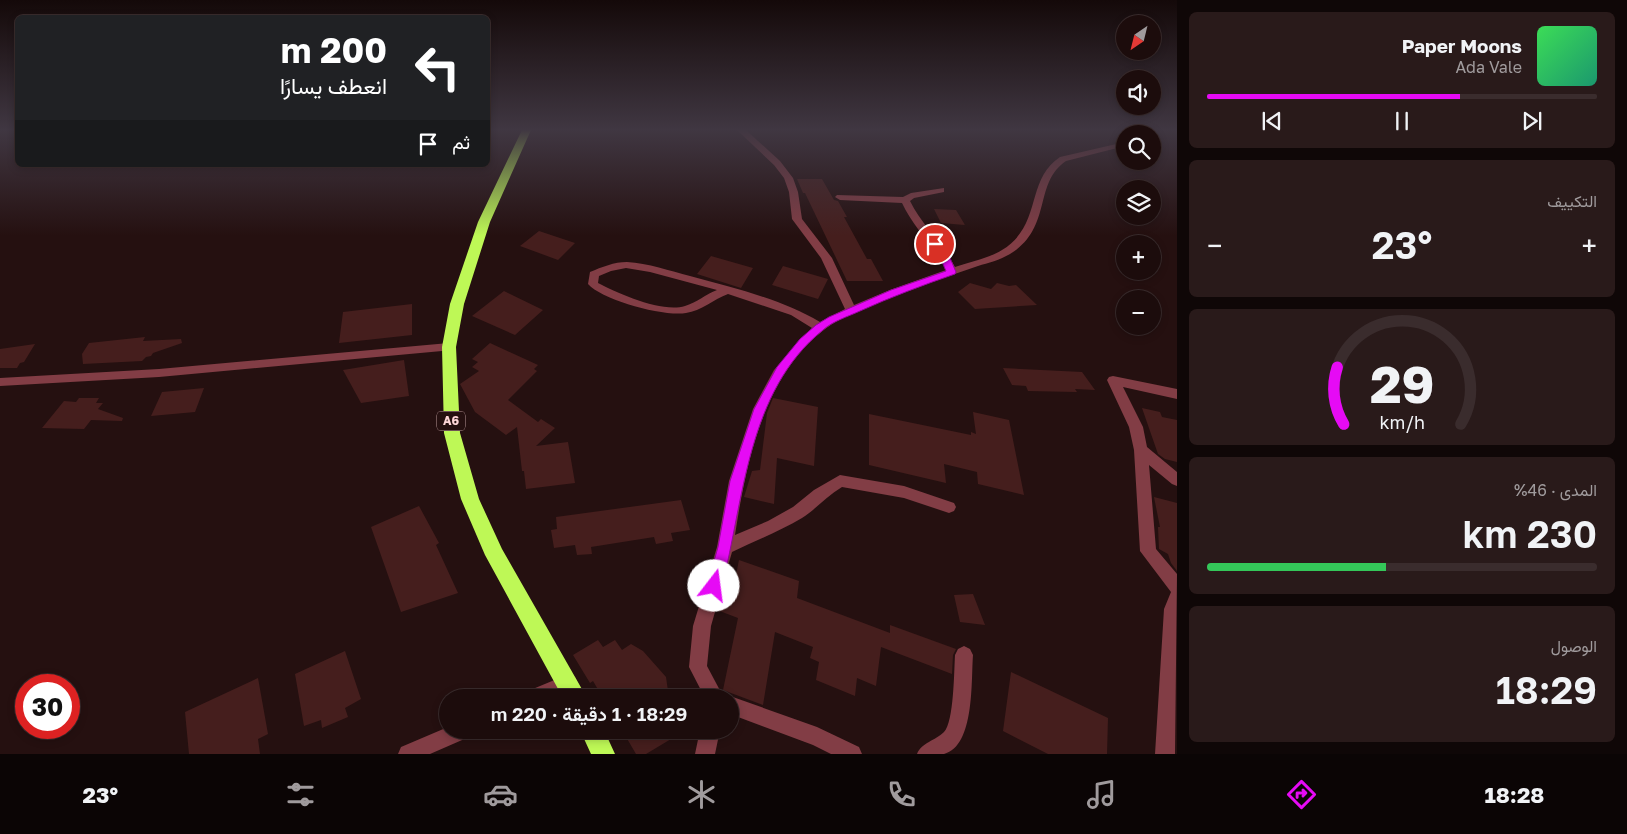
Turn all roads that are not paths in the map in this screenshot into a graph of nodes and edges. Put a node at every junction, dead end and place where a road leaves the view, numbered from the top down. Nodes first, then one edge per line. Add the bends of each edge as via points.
1 (511, 165) edge
2 (779, 165) edge
3 (1053, 165) edge
4 (941, 190) dead end
5 (840, 197) dead end
6 (905, 200) junction
7 (952, 272) junction
8 (728, 290) junction
9 (851, 311) junction
10 (820, 327) junction
11 (449, 347) junction
12 (0, 382) edge
13 (1177, 394) edge
14 (1141, 450) junction
15 (1177, 480) edge
16 (949, 507) dead end
17 (725, 547) junction
18 (1177, 587) edge
19 (1177, 597) edge
20 (964, 654) dead end
21 (571, 689) edge
22 (710, 689) edge
23 (739, 708) edge
24 (442, 739) edge
25 (596, 739) edge
26 (708, 739) edge
27 (408, 754) edge
28 (603, 754) edge
29 (705, 754) edge
30 (852, 754) edge
31 (927, 754) edge
32 (1164, 754) edge

1 - 11 highway, A6 via 472,254 457,304
2 - 9 street via 793,189 793,209 800,224 830,265
3 - 7 street via 1043,185 1031,227 1020,241 1005,253
4 - 6 street
5 - 6 street
6 - 7 street via 912,216 943,254
7 - 9 street
8 - 8 street via 626,265 594,274 593,284 631,300 673,311 688,310
8 - 10 street via 795,312
9 - 10 street
10 - 17 street via 789,358 760,409 736,481
11 - 12 street via 159,373
11 - 21 highway, A6 via 452,433 470,499 495,555
13 - 14 street via 1113,380 1136,427
14 - 15 street
14 - 18 street via 1148,552
16 - 17 street via 904,492 840,482 798,512
17 - 22 street via 702,626 698,667
19 - 32 street via 1172,609
20 - 31 street via 959,720 952,738
23 - 30 street via 817,737
24 - 27 street
25 - 28 highway
26 - 29 street

